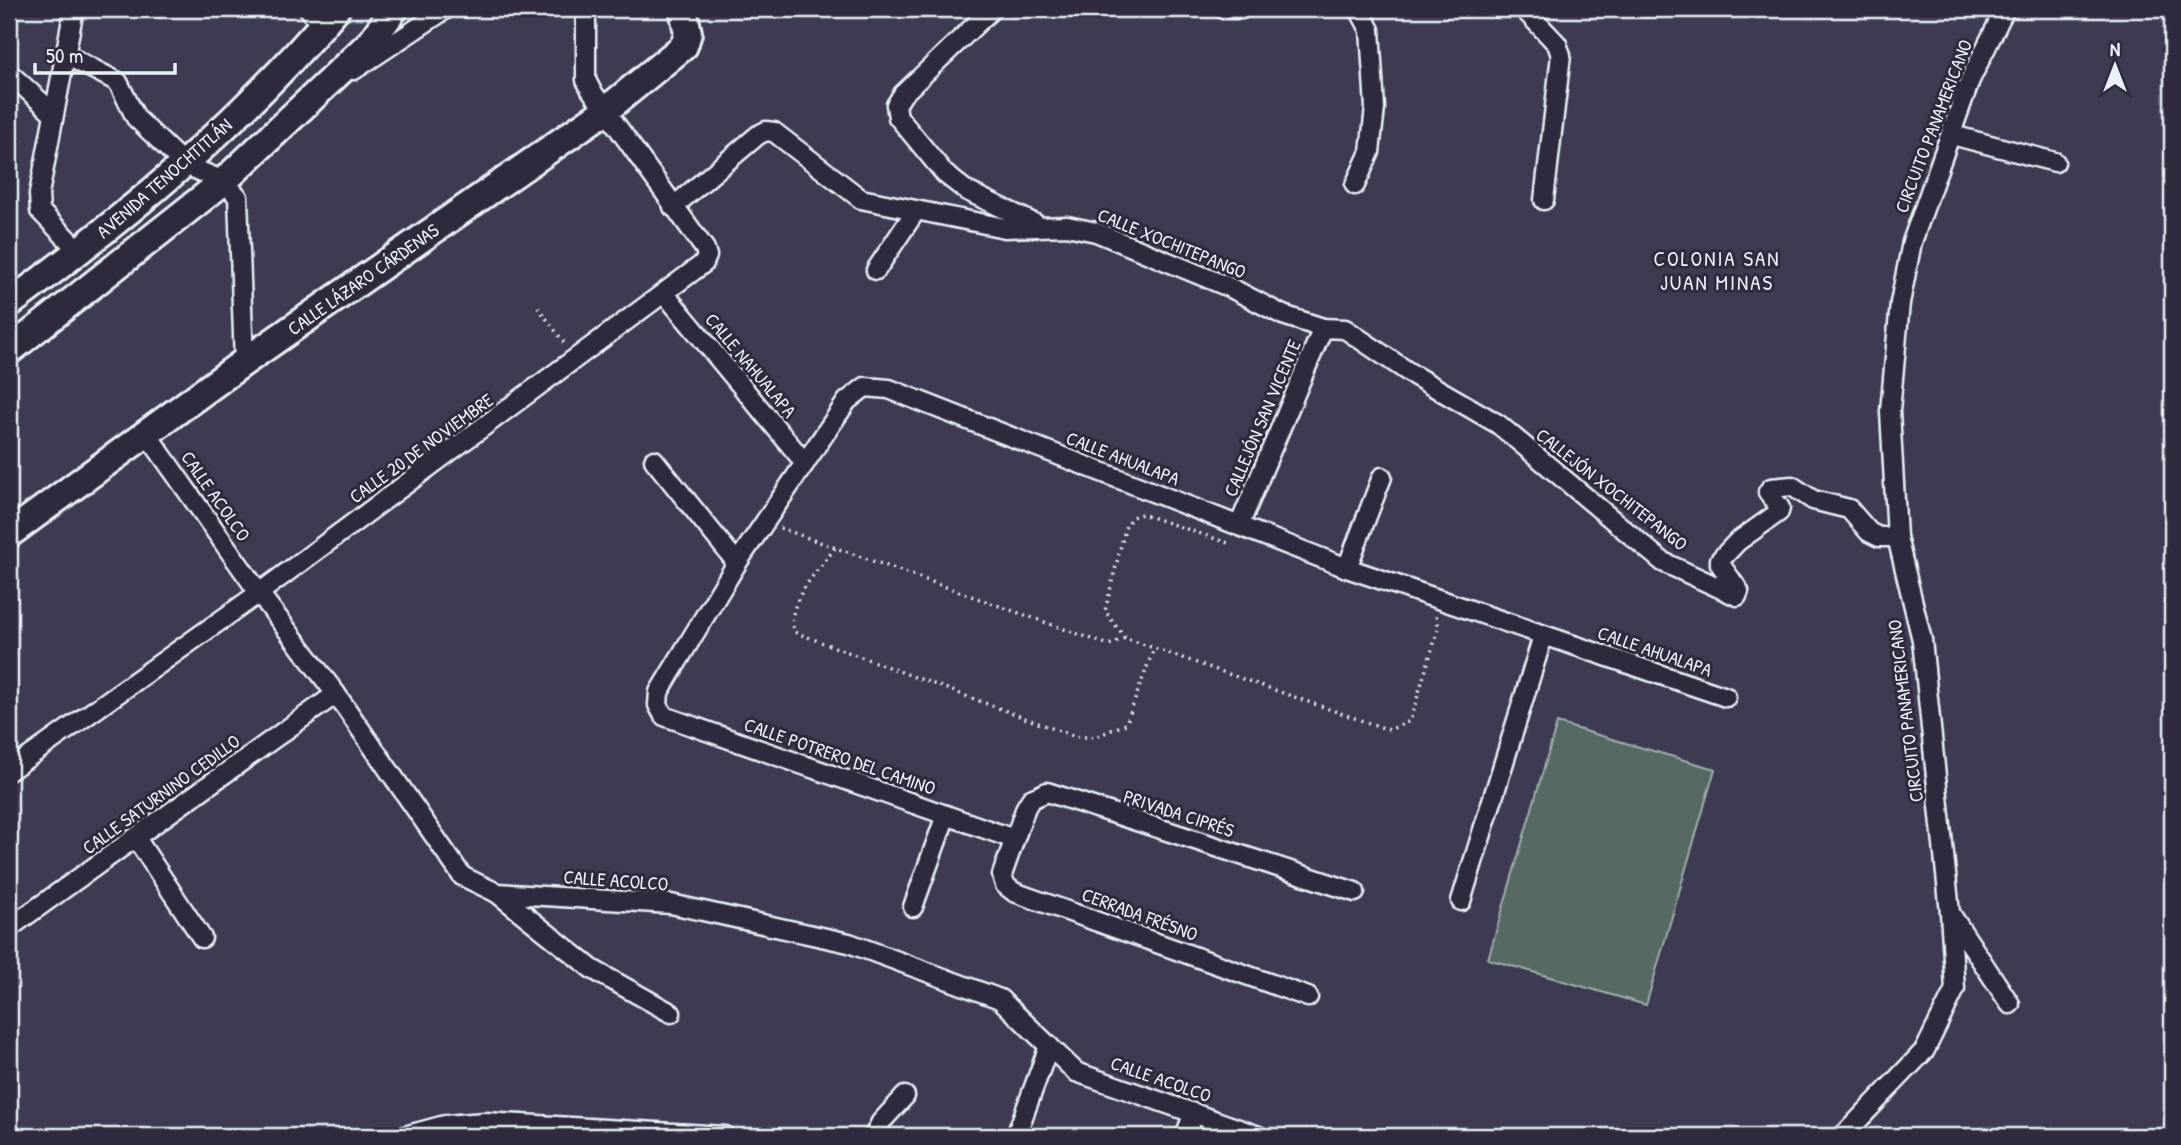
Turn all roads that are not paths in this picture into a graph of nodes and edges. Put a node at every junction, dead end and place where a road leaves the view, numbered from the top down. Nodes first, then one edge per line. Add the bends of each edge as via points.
1 (394, 9) edge
2 (446, 9) edge
3 (586, 9) edge
4 (683, 9) edge
5 (992, 9) edge
6 (1224, 9) edge
7 (1241, 9) edge
8 (1359, 9) edge
9 (1524, 9) edge
10 (2006, 9) edge
11 (71, 10) edge
12 (322, 14) edge
13 (66, 55) junction
14 (9, 73) edge
15 (272, 80) junction
16 (308, 102) junction
17 (606, 110) junction
18 (53, 113) junction
19 (1951, 135) junction
20 (2055, 162) dead end
21 (185, 165) junction
22 (224, 181) junction
23 (1356, 185) dead end
24 (1544, 200) dead end
25 (673, 207) junction
26 (915, 212) junction
27 (1039, 225) junction
28 (79, 251) junction
29 (876, 270) dead end
30 (665, 294) junction
31 (9, 304) edge
32 (1323, 328) junction
33 (9, 351) edge
34 (244, 362) junction
35 (147, 434) junction
36 (654, 460) dead end
37 (805, 463) junction
38 (1382, 477) dead end
39 (1239, 526) junction
40 (9, 534) edge
41 (1897, 537) junction
42 (737, 563) junction
43 (1347, 568) junction
44 (259, 593) junction
45 (1543, 636) junction
46 (336, 694) junction
47 (1726, 697) dead end
48 (658, 705) joint
49 (9, 771) edge
50 (946, 815) junction
51 (136, 838) junction
52 (1014, 839) junction
53 (1355, 892) dead end
54 (497, 893) junction
55 (1461, 901) dead end
56 (913, 907) dead end
57 (1950, 913) junction
58 (9, 928) edge
59 (202, 938) dead end
60 (1308, 997) dead end
61 (2010, 1004) dead end
62 (671, 1013) dead end
63 (1049, 1046) junction
64 (905, 1096) dead end
65 (1194, 1113) junction
66 (404, 1136) edge
67 (725, 1136) edge
68 (874, 1136) edge
69 (1016, 1136) edge
70 (1185, 1136) edge
71 (1259, 1136) edge
72 (1843, 1136) edge

1 - 16 main road via 371,42
2 - 16 street
3 - 17 street, CALLE 20 DE NOVIEMBRE via 586,80
4 - 17 main road, CALLE LÁZARO CÁRDENAS via 688,33 684,46
5 - 27 street via 903,94 896,105 898,117 945,174 967,191
6 - 7 street
8 - 23 street via 1370,30 1376,108 1370,152
9 - 24 street via 1557,44 1561,55
10 - 19 street, CIRCUITO PANAMERICANO via 1970,80
11 - 13 street
12 - 15 main road, AVENIDA TENOCHTITLÁN
13 - 18 street
13 - 21 street via 118,82 130,111
14 - 18 street
15 - 16 main road
15 - 21 main road, AVENIDA TENOCHTITLÁN
16 - 22 main road
17 - 25 street, CALLE 20 DE NOVIEMBRE
17 - 34 main road, CALLE LÁZARO CÁRDENAS
18 - 28 street via 40,211
19 - 20 street
19 - 41 street, CIRCUITO PANAMERICANO via 1912,242 1900,303 1890,411
21 - 22 street
21 - 28 main road, AVENIDA TENOCHTITLÁN
22 - 33 main road
22 - 34 street via 240,202
25 - 26 street, CALLE XOCHITEPANGO via 766,131 775,132 861,199
25 - 30 street, CALLE 20 DE NOVIEMBRE via 707,256
26 - 27 street, CALLE XOCHITEPANGO via 1005,228
26 - 29 street
27 - 32 street, CALLE XOCHITEPANGO via 1096,232 1231,288 1283,315
28 - 31 main road, AVENIDA TENOCHTITLÁN
30 - 37 street, CALLE NAHUALAPA
30 - 44 street, CALLE 20 DE NOVIEMBRE
32 - 39 street, CALLEJÓN SAN VICENTE
32 - 41 street, CALLEJÓN XOCHITEPANGO via 1345,329 1498,424 1663,562 1737,596 1739,591 1720,560 1780,512 1768,492 1771,488 1791,486 1813,500 1849,509 1869,533
34 - 35 main road, CALLE LÁZARO CÁRDENAS
35 - 40 main road, CALLE LÁZARO CÁRDENAS
35 - 44 street, CALLE ACOLCO
36 - 42 street
37 - 39 street, CALLE AHUALAPA via 847,401 865,387 889,389
37 - 42 street, CALLE AHUALAPA
38 - 43 street
39 - 43 street, CALLE AHUALAPA
41 - 57 street, CIRCUITO PANAMERICANO via 1922,640
42 - 48 street, CALLE AHUALAPA via 659,692
43 - 45 street, CALLE AHUALAPA
44 - 46 street, CALLE ACOLCO
44 - 49 street, CALLE 20 DE NOVIEMBRE
45 - 47 street, CALLE AHUALAPA
45 - 55 street
46 - 51 street, CALLE SATURNINO CEDILLO
46 - 54 street, CALLE ACOLCO via 463,876
48 - 50 street, CALLE POTRERO DEL CAMINO via 664,716
50 - 52 street, CALLE POTRERO DEL CAMINO
50 - 56 street
51 - 58 street, CALLE SATURNINO CEDILLO
51 - 59 street
52 - 53 street, PRIVADA CIPRÉS via 1031,799 1047,793
52 - 60 street, CERRADA FRÉSNO via 1002,875 1014,892
54 - 62 street via 592,969
54 - 63 street, CALLE ACOLCO via 671,904 849,943 1000,999
57 - 61 street
57 - 72 street, CIRCUITO PANAMERICANO via 1955,989 1925,1050
63 - 65 street, CALLE ACOLCO via 1076,1072
63 - 69 street
64 - 68 street
65 - 70 street
65 - 71 street, CALLE ACOLCO
66 - 67 street via 445,1125 485,1122

